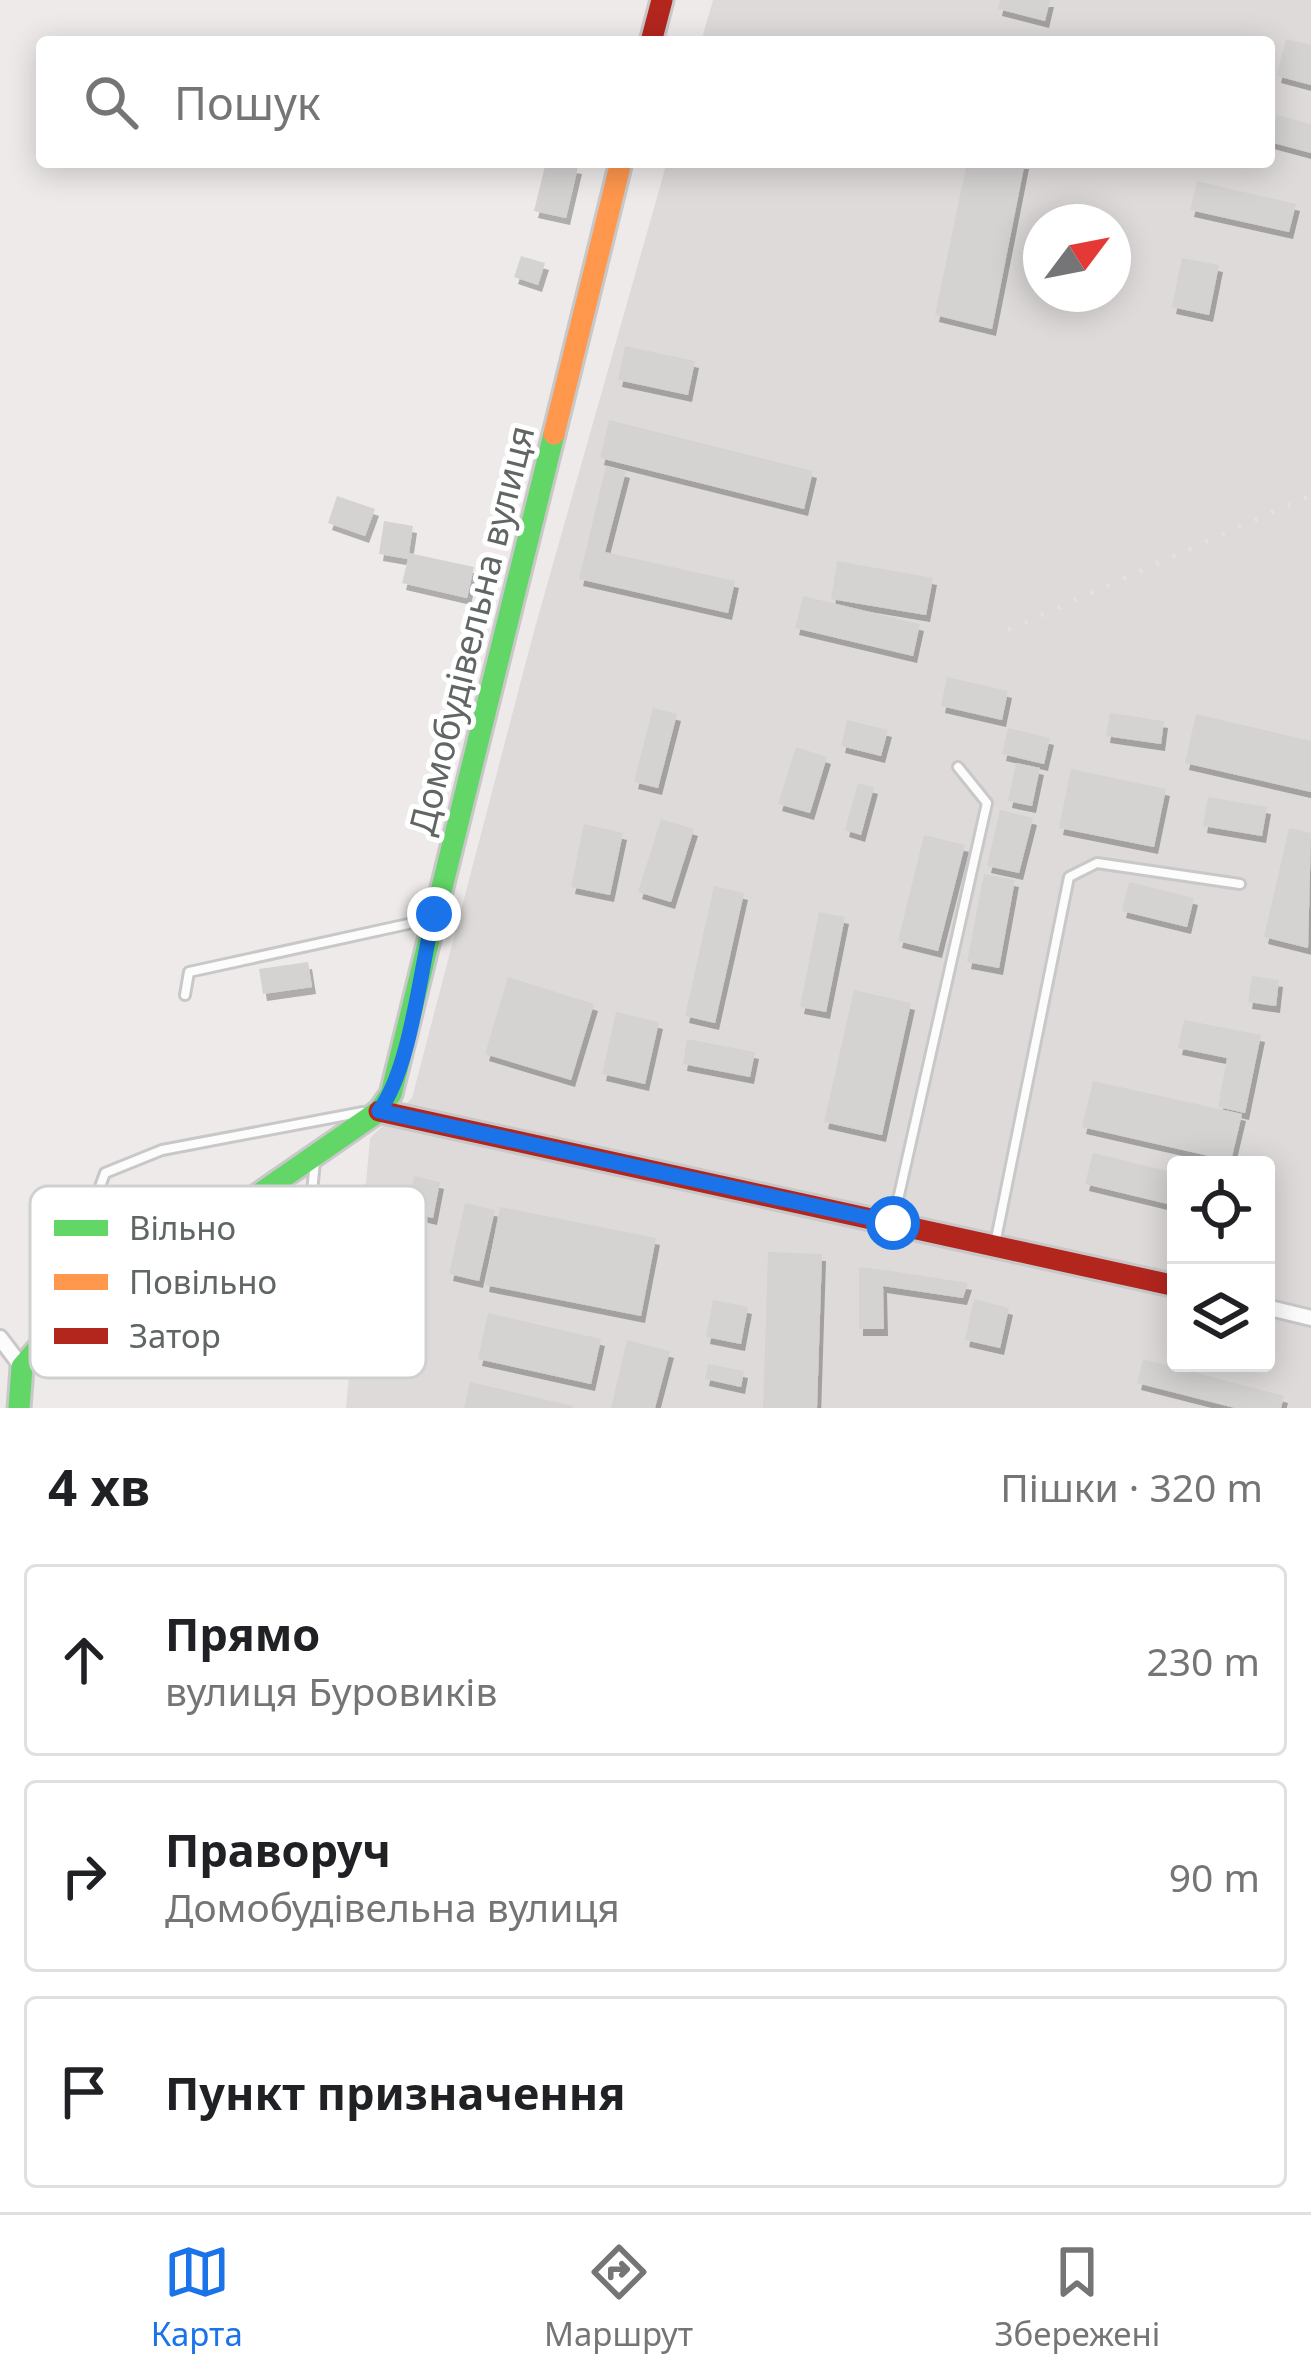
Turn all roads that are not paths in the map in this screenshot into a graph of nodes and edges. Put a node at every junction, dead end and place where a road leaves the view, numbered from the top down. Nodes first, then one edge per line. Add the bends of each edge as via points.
1 (662, 0) edge
2 (653, 36) edge
3 (620, 168) edge
4 (958, 766) dead end
5 (1240, 884) dead end
6 (434, 914) junction
7 (185, 995) dead end
8 (379, 1111) junction
9 (316, 1153) junction
10 (100, 1186) edge
11 (269, 1186) edge
12 (313, 1186) edge
13 (893, 1223) junction
14 (995, 1245) junction
15 (1167, 1284) edge
16 (1275, 1309) edge
17 (1311, 1318) edge
18 (0, 1338) edge
19 (30, 1358) edge
20 (22, 1367) junction
21 (19, 1408) edge

1 - 2 street
3 - 6 street, Домобудівельна вулиця
4 - 13 lane via 987,803
5 - 14 lane via 1097,863 1069,878
6 - 7 lane via 189,972
6 - 8 street, Домобудівельна вулиця via 395,1081
8 - 9 street
8 - 10 lane via 162,1150 105,1173
8 - 13 street
9 - 11 street
9 - 12 lane
13 - 14 street
14 - 15 street
16 - 17 street
18 - 20 street
19 - 20 street
20 - 21 street

